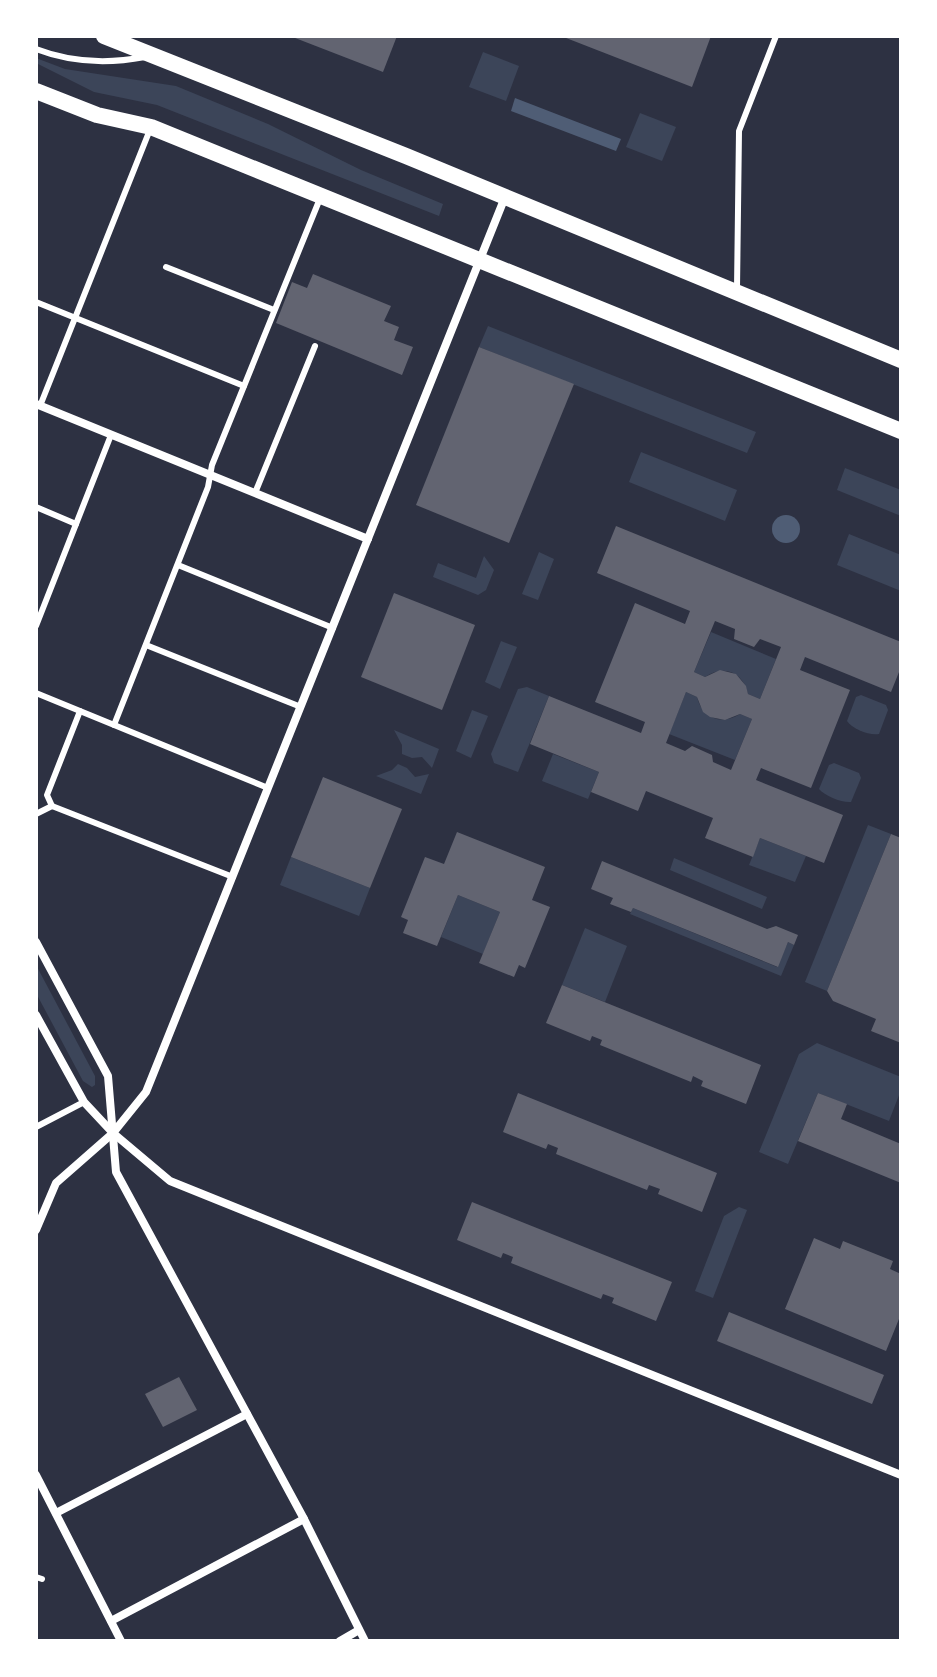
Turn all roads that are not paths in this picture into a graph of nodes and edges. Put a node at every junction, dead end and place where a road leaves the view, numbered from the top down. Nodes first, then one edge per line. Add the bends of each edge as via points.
1 (104, 36) edge
2 (776, 36) edge
3 (36, 49) edge
4 (153, 56) junction
5 (36, 91) edge
6 (151, 127) junction
7 (321, 196) junction
8 (505, 197) junction
9 (480, 261) junction
10 (166, 267) dead end
11 (736, 292) junction
12 (36, 302) edge
13 (274, 310) junction
14 (75, 318) junction
15 (315, 346) dead end
16 (901, 360) edge
17 (244, 386) junction
18 (38, 405) edge
19 (901, 431) edge
20 (111, 435) junction
21 (211, 475) junction
22 (255, 493) junction
23 (36, 507) edge
24 (76, 524) junction
25 (368, 539) junction
26 (178, 565) junction
27 (36, 599) edge
28 (45, 603) junction
29 (36, 626) edge
30 (333, 628) junction
31 (146, 645) junction
32 (36, 693) edge
33 (301, 707) junction
34 (80, 711) junction
35 (114, 725) junction
36 (268, 788) junction
37 (52, 806) junction
38 (36, 814) edge
39 (233, 877) junction
40 (36, 942) edge
41 (36, 1015) edge
42 (84, 1102) junction
43 (36, 1127) edge
44 (113, 1133) junction
45 (36, 1230) edge
46 (247, 1414) junction
47 (36, 1475) edge
48 (901, 1475) edge
49 (56, 1513) junction
50 (304, 1519) junction
51 (111, 1621) junction
52 (359, 1630) junction
53 (121, 1641) edge
54 (340, 1641) edge
55 (365, 1641) edge

1 - 4 main road
2 - 11 lane via 739,131
3 - 4 lane via 61,59 116,63
4 - 8 main road
5 - 6 main road via 97,115
6 - 7 main road
6 - 14 lane
7 - 9 main road
7 - 13 lane
8 - 9 street
8 - 11 main road
9 - 19 main road
9 - 25 street
10 - 13 lane
11 - 16 main road
12 - 14 lane
13 - 17 lane
14 - 17 lane
14 - 18 lane
15 - 22 lane
17 - 21 lane
18 - 20 street
20 - 21 street
20 - 24 lane
21 - 22 street
21 - 26 lane
22 - 25 street
23 - 24 lane
24 - 28 lane
25 - 30 street
26 - 30 lane
26 - 31 lane
27 - 28 lane
28 - 29 lane
30 - 33 street
31 - 33 lane
31 - 35 lane
32 - 34 lane
33 - 36 street
34 - 35 lane
34 - 37 lane via 47,795
35 - 36 lane
36 - 39 street
37 - 38 lane
37 - 39 lane
39 - 44 street via 146,1092
40 - 44 street via 108,1076
41 - 42 street
42 - 43 lane
42 - 44 street
44 - 45 street via 56,1183
44 - 46 street via 116,1172
44 - 48 street via 170,1181
46 - 49 street
46 - 50 street
47 - 49 street
49 - 51 street
50 - 51 street
50 - 52 street
51 - 53 street
52 - 54 street
52 - 55 street

